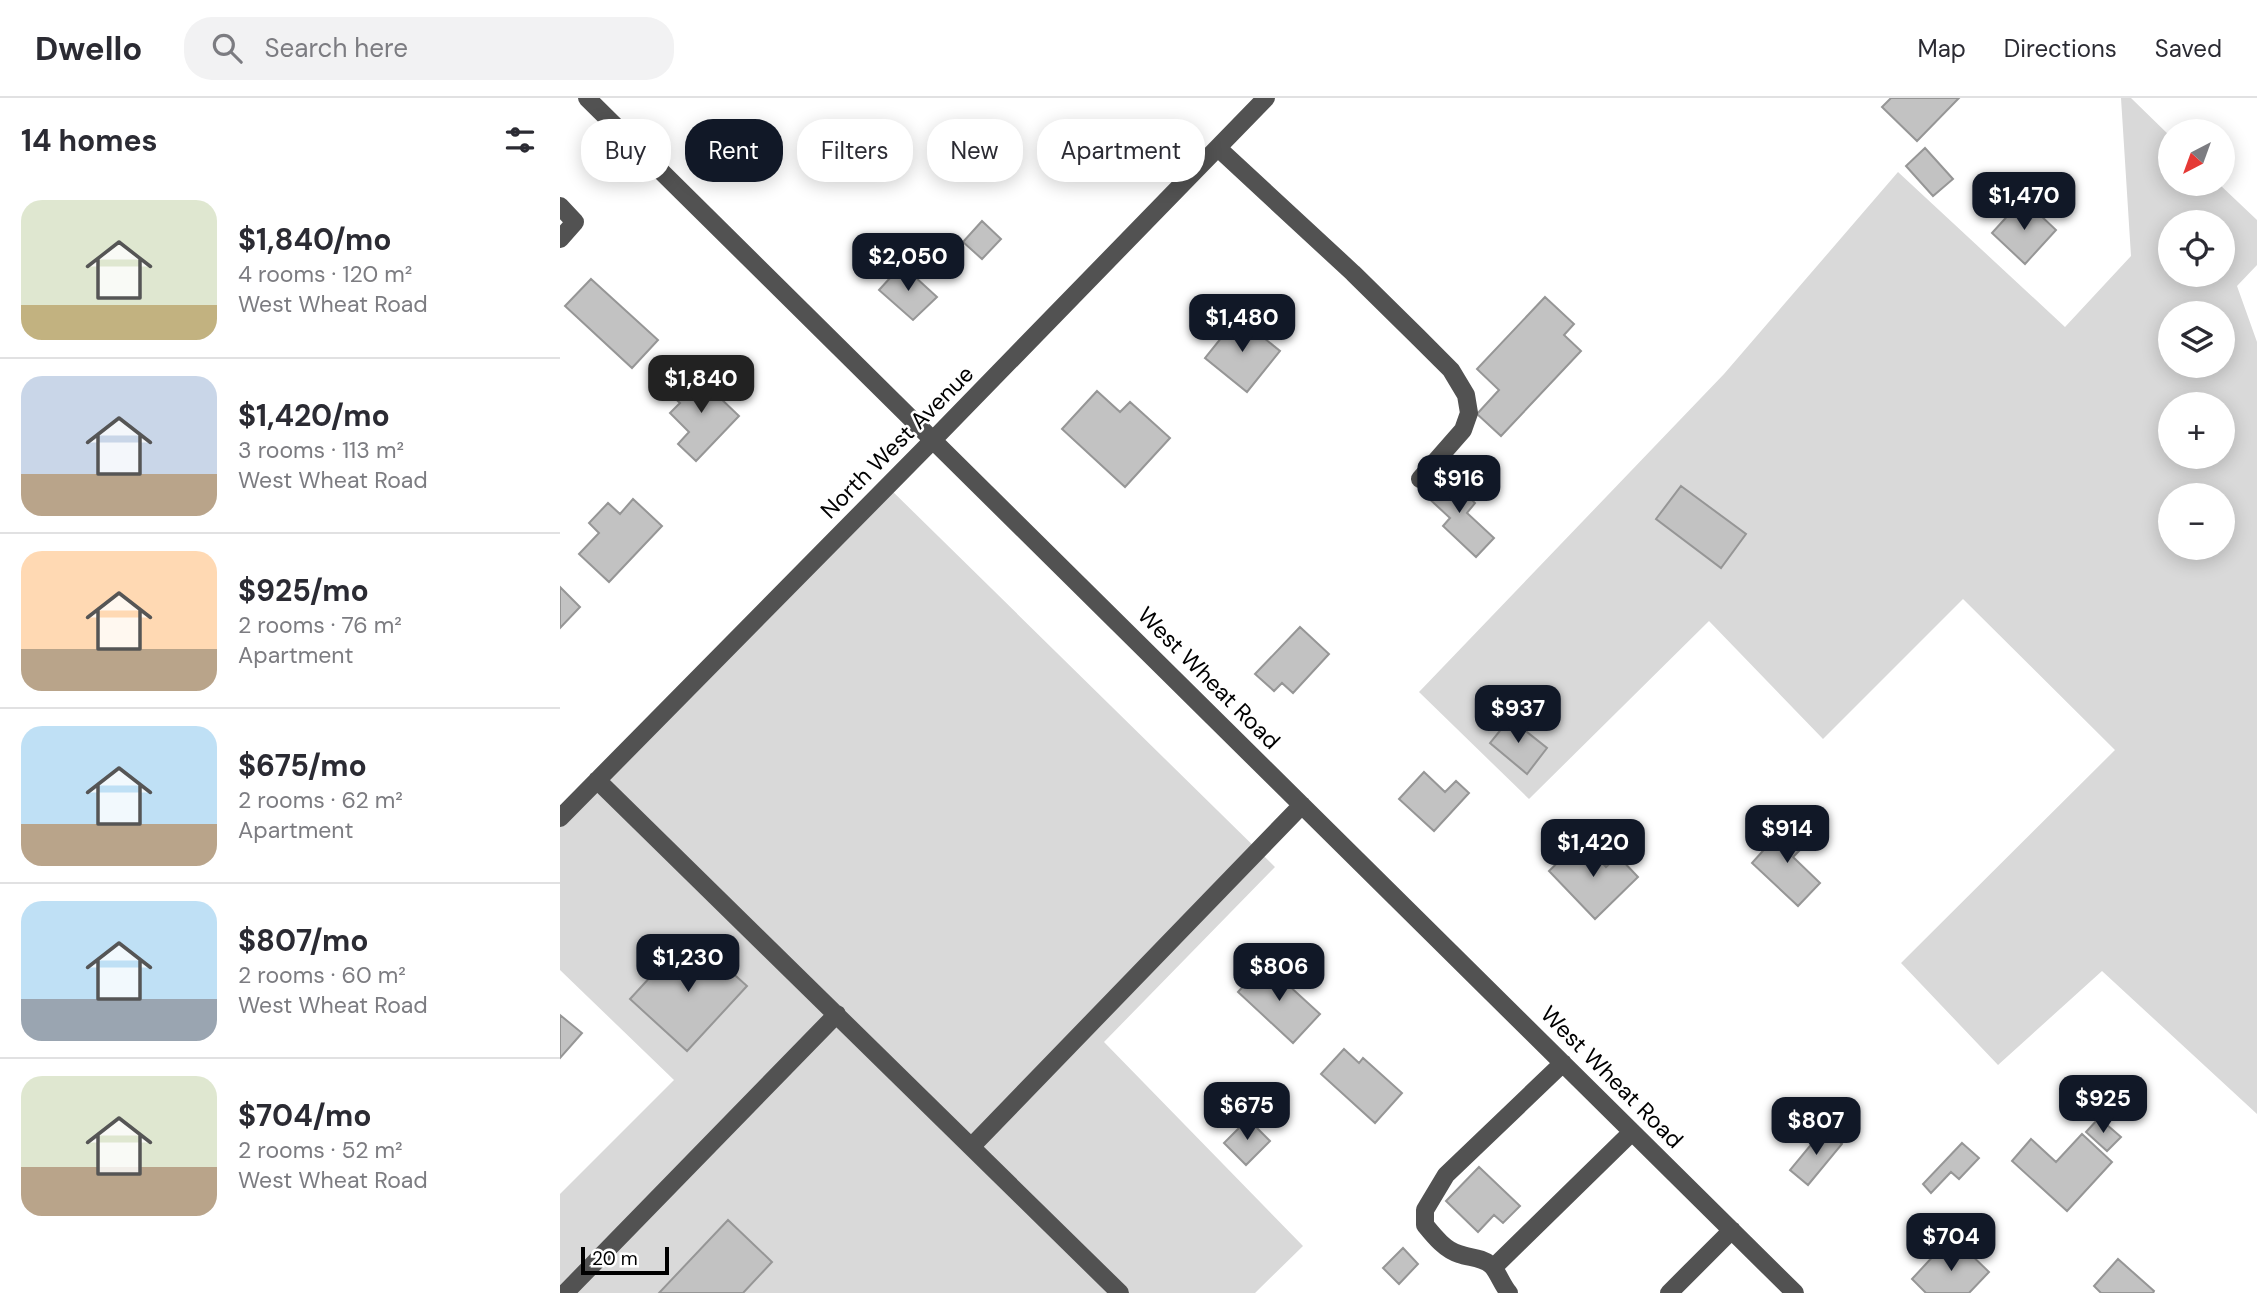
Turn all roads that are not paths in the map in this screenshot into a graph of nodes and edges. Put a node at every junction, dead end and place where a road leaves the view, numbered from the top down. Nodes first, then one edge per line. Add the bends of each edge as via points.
1 (587, 98) edge
2 (1266, 98) edge
3 (1218, 148) junction
4 (560, 206) edge
5 (560, 239) edge
6 (933, 440) junction
7 (1420, 479) dead end
8 (597, 780) junction
9 (1302, 805) junction
10 (560, 818) edge
11 (837, 1014) junction
12 (1563, 1063) junction
13 (1632, 1132) junction
14 (972, 1146) junction
15 (1732, 1230) junction
16 (1494, 1267) junction
17 (565, 1293) edge
18 (1120, 1293) edge
19 (1509, 1293) edge
20 (1669, 1293) edge
21 (1795, 1293) edge

1 - 6 street, West Wheat Road
2 - 3 street, North West Avenue
3 - 6 street, North West Avenue
3 - 7 street via 1451,370 1466,395 1469,413 1463,430
4 - 5 street via 575,222
6 - 8 street, North West Avenue
6 - 9 street, West Wheat Road
8 - 10 street, North West Avenue
8 - 11 street
9 - 12 street, West Wheat Road
9 - 14 street
11 - 14 street
11 - 17 street
12 - 13 street, West Wheat Road
12 - 16 street via 1446,1175 1425,1210 1425,1225 1438,1241 1456,1254 1482,1259
13 - 15 street, West Wheat Road
13 - 16 street
14 - 18 street
15 - 20 street
15 - 21 street, West Wheat Road
16 - 19 street

